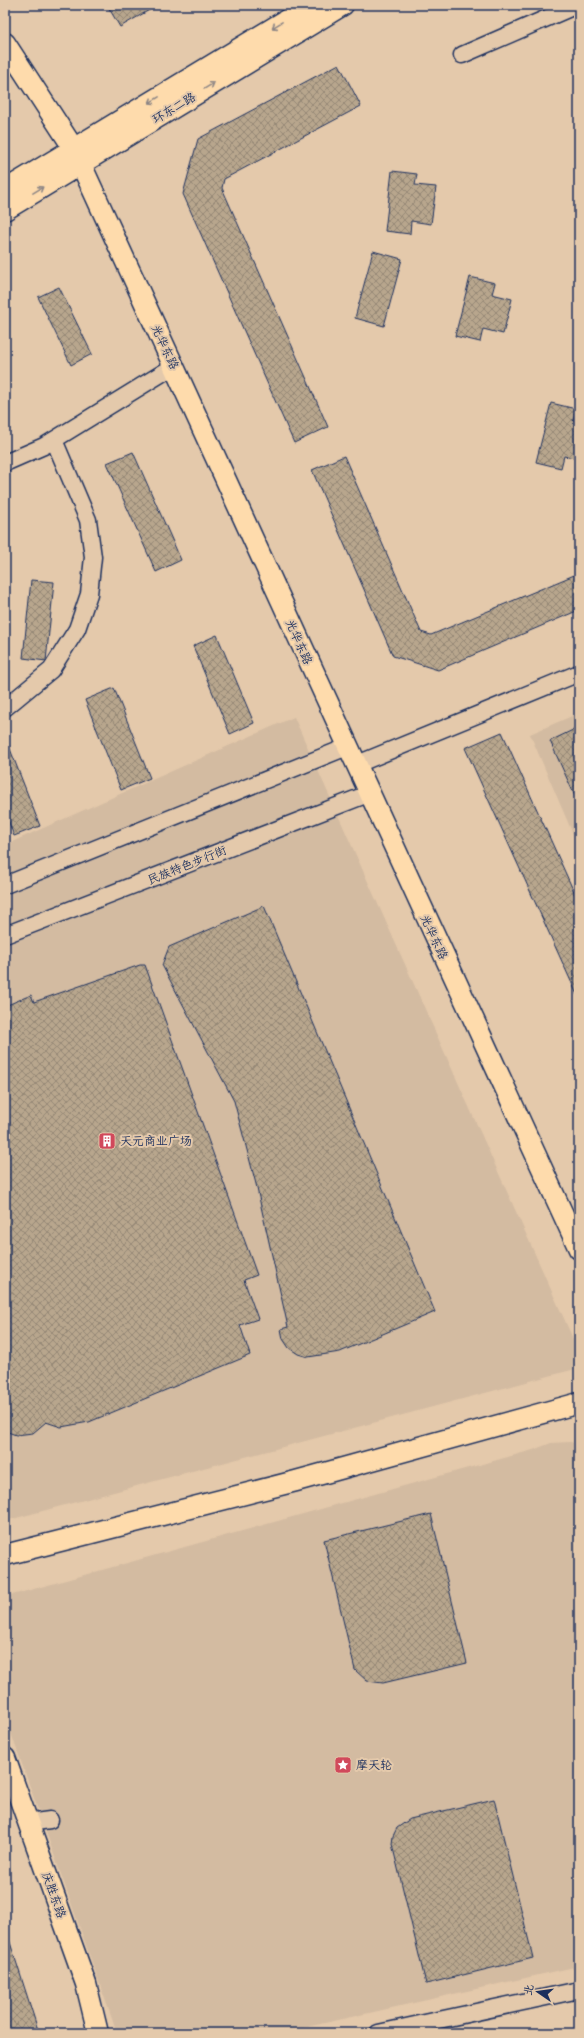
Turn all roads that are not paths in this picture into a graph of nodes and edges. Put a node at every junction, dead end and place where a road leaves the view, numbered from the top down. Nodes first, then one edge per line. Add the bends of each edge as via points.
1 (311, 5) edge
2 (343, 5) edge
3 (577, 5) edge
4 (5, 43) edge
5 (462, 56) dead end
6 (77, 157) junction
7 (5, 190) edge
8 (5, 210) edge
9 (174, 366) junction
10 (54, 440) junction
11 (5, 463) edge
12 (579, 673) edge
13 (5, 708) edge
14 (347, 747) junction
15 (355, 765) junction
16 (368, 794) junction
17 (5, 885) edge
18 (5, 935) edge
19 (579, 1249) edge
20 (579, 1403) edge
21 (5, 1555) edge
22 (5, 1758) edge
23 (50, 1820) dead end
24 (28, 1823) junction
25 (579, 1990) edge
26 (98, 2033) edge
27 (378, 2033) edge

1 -> 6 main road, 环东二路
6 -> 2 main road, 环东二路
3 - 5 street
4 - 6 main road, 光华东路
6 - 7 main road, 环东二路
8 -> 6 main road, 环东二路
6 - 9 main road, 光华东路
9 - 10 street
9 - 14 main road, 光华东路
10 - 11 street
10 - 13 street via 88,520 93,557 90,594 77,629 51,670
12 - 15 street
14 - 15 main road, 光华东路
14 - 17 street
15 - 16 main road, 光华东路
16 - 18 street, 民族特色步行街
16 - 19 main road, 光华东路
20 - 21 main road via 296,1481
22 - 24 main road, 庆胜东路
23 - 24 street
24 - 26 main road, 庆胜东路 via 86,1984
25 - 27 street

